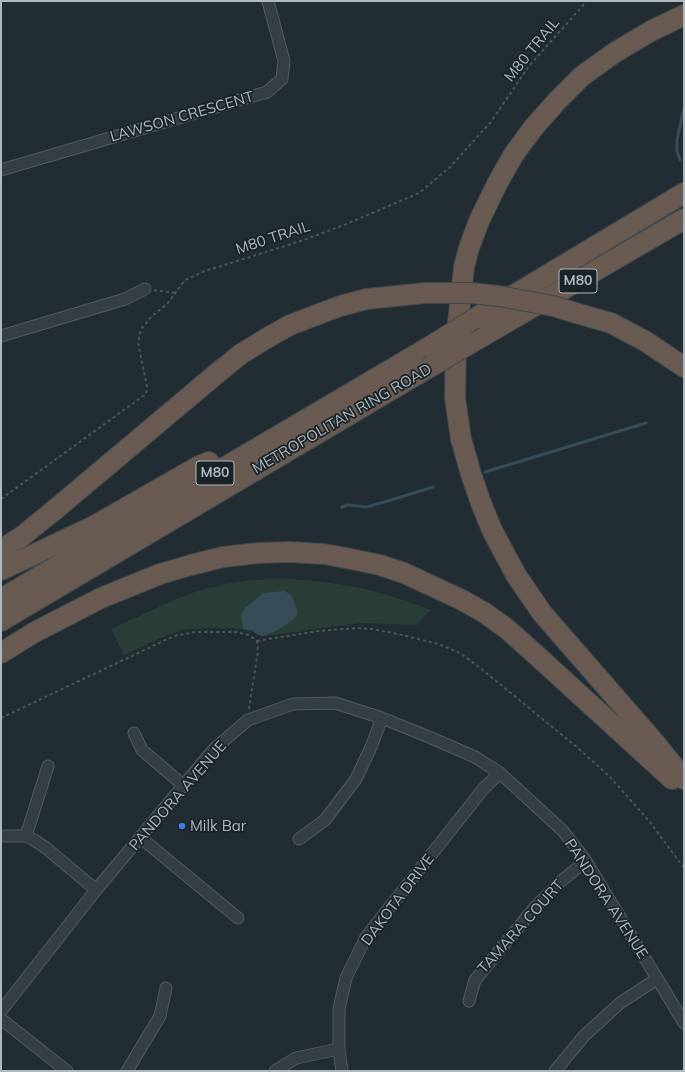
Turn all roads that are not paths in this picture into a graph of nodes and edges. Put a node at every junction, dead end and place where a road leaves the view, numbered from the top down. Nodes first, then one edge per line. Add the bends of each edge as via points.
1 (268, 1) edge
2 (684, 15) edge
3 (1, 170) edge
4 (684, 193) edge
5 (684, 218) edge
6 (145, 289) road end
7 (1, 336) edge
8 (684, 367) edge
9 (295, 425) junction
10 (1, 550) edge
11 (1, 570) edge
12 (1, 599) edge
13 (1, 621) edge
14 (1, 653) edge
15 (382, 718) junction
16 (134, 733) dead end
17 (48, 766) dead end
18 (500, 773) junction
19 (684, 779) edge
20 (183, 785) junction
21 (684, 790) edge
22 (1, 836) edge
23 (26, 836) junction
24 (141, 838) junction
25 (300, 839) dead end
26 (586, 861) junction
27 (96, 890) junction
28 (238, 918) dead end
29 (657, 978) junction
30 (166, 988) dead end
31 (469, 1001) dead end
32 (1, 1011) edge
33 (1, 1018) edge
34 (684, 1023) edge
35 (339, 1049) junction
36 (67, 1071) edge
37 (127, 1071) edge
38 (275, 1071) edge
39 (342, 1071) edge
40 (555, 1071) edge

1 - 3 street, LAWSON CRESCENT via 284,61 282,79 267,92
2 - 19 highway via 614,52 582,76 534,127 514,154 479,221 464,267 456,341 455,398 461,438 481,504 516,575 542,613
4 - 9 highway, METROPOLITAN RING ROAD / M80, bridge
5 - 13 highway, METROPOLITAN RING ROAD / M80, bridge
6 - 7 street via 125,299
8 - 10 highway, bridge via 646,340 611,323 553,306 499,296 425,293 367,299 340,306 290,326 242,354 22,537
9 - 11 highway via 199,466 94,526
9 - 12 highway, METROPOLITAN RING ROAD / M80
14 - 21 highway via 35,632 101,598 160,574 191,565 223,557 258,553 324,554 352,559 386,567 432,585 490,617 540,658
15 - 18 street, PANDORA AVENUE via 475,757
15 - 20 street, PANDORA AVENUE via 335,703 293,704 248,720 214,749
15 - 25 street via 356,779 325,820
16 - 20 street via 142,750
17 - 23 street
18 - 26 street, PANDORA AVENUE via 563,831
18 - 35 street, DAKOTA DRIVE via 484,788 366,937 346,978 339,1010
20 - 24 street, PANDORA AVENUE
22 - 23 street
23 - 27 street via 46,848
24 - 27 street, PANDORA AVENUE
24 - 28 street
26 - 29 street, PANDORA AVENUE
26 - 31 street, TAMARA COURT via 536,906 475,980
27 - 32 street, PANDORA AVENUE
29 - 34 street, PANDORA AVENUE
29 - 40 street via 615,1008 584,1036
30 - 37 street via 160,1016
33 - 36 street
35 - 38 street via 296,1058
35 - 39 street, DAKOTA DRIVE

